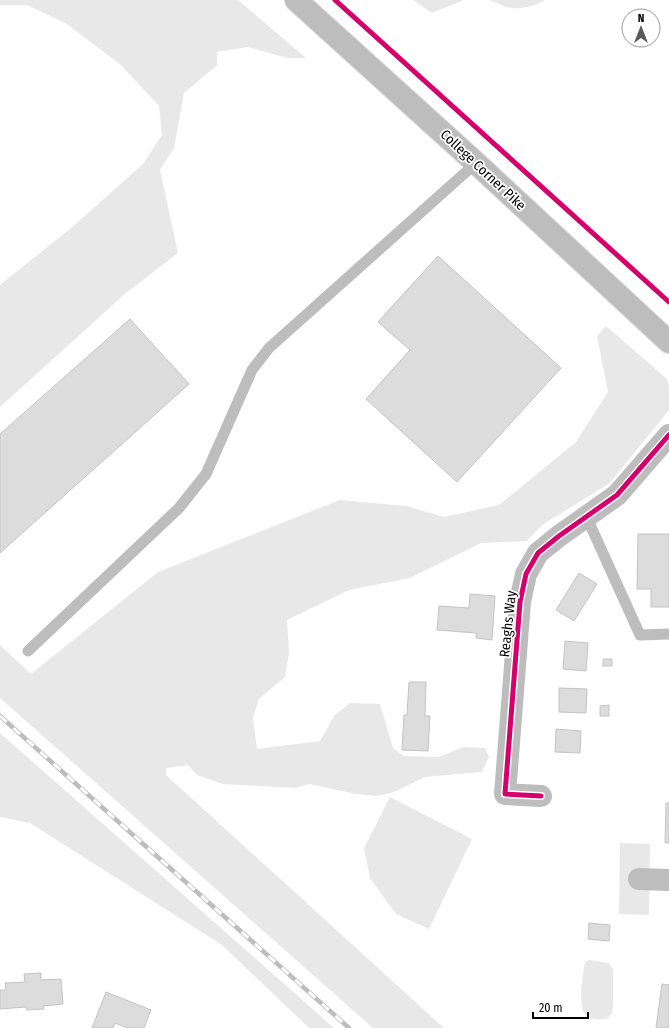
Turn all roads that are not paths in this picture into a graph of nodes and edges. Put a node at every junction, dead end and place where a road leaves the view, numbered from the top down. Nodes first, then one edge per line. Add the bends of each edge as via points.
1 (296, 0) edge
2 (476, 164) junction
3 (669, 342) edge
4 (669, 435) edge
5 (587, 518) junction
6 (669, 634) edge
7 (28, 651) dead end
8 (541, 796) dead end
9 (639, 879) dead end
10 (669, 880) edge

1 - 2 main road, College Corner Pike
2 - 3 main road, College Corner Pike
2 - 7 lane via 269,348 252,370 206,474 197,486 179,508
4 - 5 main road, Reaghs Way via 617,496
5 - 6 lane via 640,635
5 - 8 main road, Reaghs Way via 538,552 526,574 520,602 505,794
9 - 10 main road

